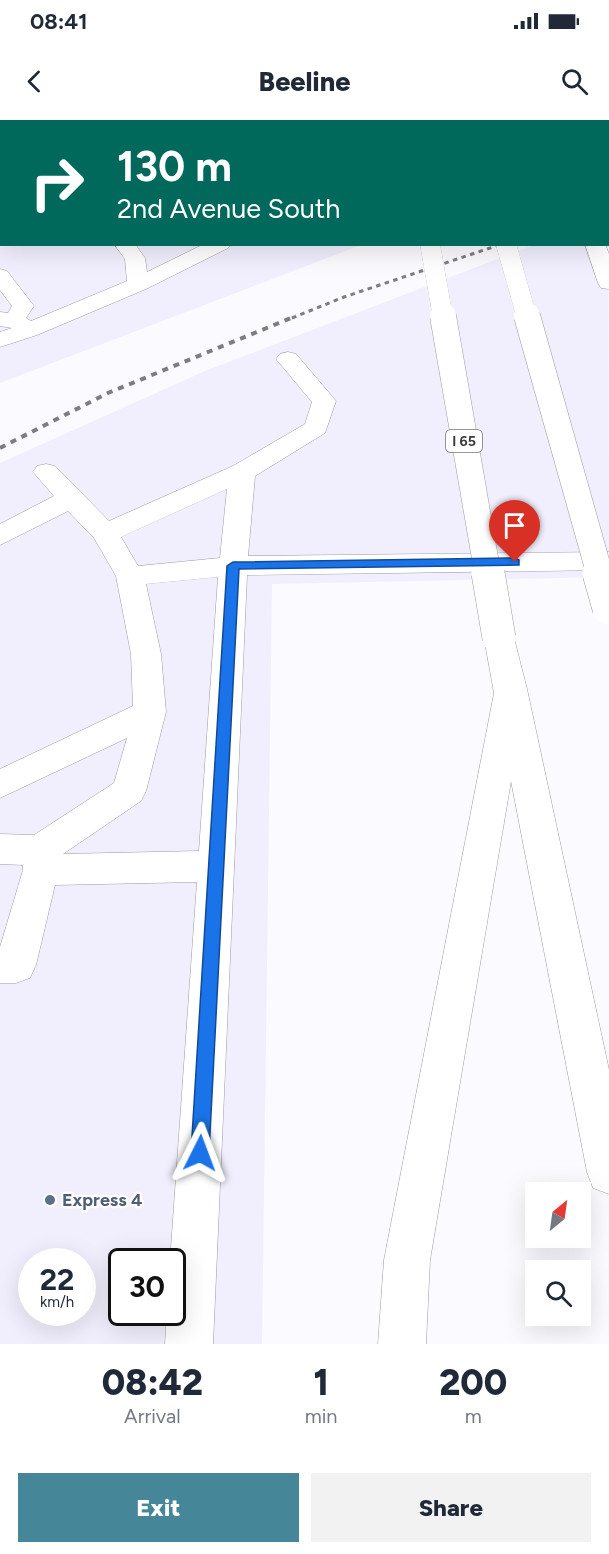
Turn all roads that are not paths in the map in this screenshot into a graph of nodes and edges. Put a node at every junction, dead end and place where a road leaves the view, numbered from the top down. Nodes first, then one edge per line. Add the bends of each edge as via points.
1 (126, 246) edge
2 (217, 246) edge
3 (430, 246) edge
4 (507, 246) edge
5 (596, 246) edge
6 (0, 275) edge
7 (609, 283) edge
8 (138, 284) junction
9 (15, 323) edge
10 (0, 340) edge
11 (288, 359) dead end
12 (46, 472) dead end
13 (242, 472) junction
14 (71, 498) junction
15 (105, 532) junction
16 (0, 536) edge
17 (609, 561) edge
18 (233, 566) junction
19 (130, 576) junction
20 (609, 608) edge
21 (511, 689) junction
22 (150, 712) junction
23 (0, 784) edge
24 (0, 849) edge
25 (40, 860) junction
26 (216, 866) junction
27 (0, 965) edge
28 (609, 1172) edge
29 (189, 1344) edge
30 (402, 1344) edge

1 - 8 main road via 135,258
2 - 8 main road
3 - 21 main road, I 65, bridge
4 - 20 main road, bridge
5 - 7 main road
6 - 9 main road via 23,306
8 - 9 main road
9 - 10 main road
11 - 13 main road via 324,401 316,428
12 - 14 main road
13 - 15 main road
13 - 18 main road
14 - 15 main road
14 - 16 main road
15 - 19 main road
17 - 18 main road
18 - 19 main road
18 - 26 main road
19 - 22 main road via 146,654
21 - 28 main road, I 65
21 - 30 main road via 407,1260
22 - 23 main road
22 - 25 main road via 129,791
24 - 25 main road
25 - 26 main road
25 - 27 main road via 16,965
26 - 29 main road

